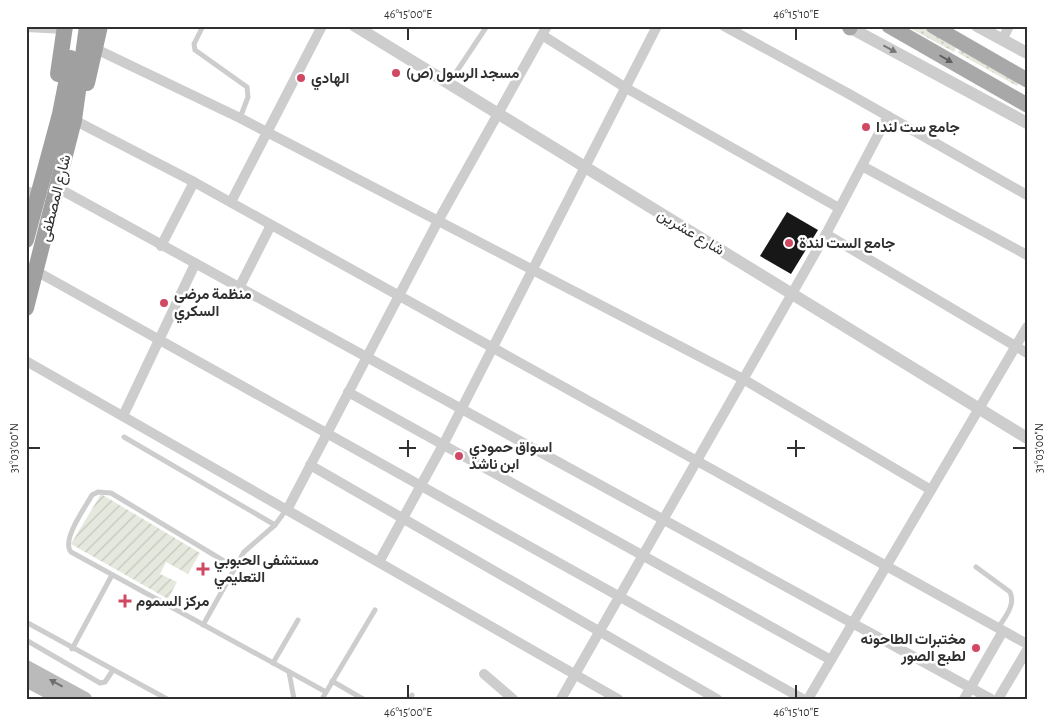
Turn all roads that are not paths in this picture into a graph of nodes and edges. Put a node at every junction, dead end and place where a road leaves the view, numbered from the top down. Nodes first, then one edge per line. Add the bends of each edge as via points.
1 (87, 26) edge
2 (100, 26) edge
3 (203, 26) edge
4 (322, 26) edge
5 (355, 26) edge
6 (487, 26) edge
7 (657, 26) edge
8 (724, 26) edge
9 (889, 26) edge
10 (933, 26) edge
11 (977, 26) edge
12 (1009, 26) edge
13 (26, 27) edge
14 (69, 27) edge
15 (849, 27) edge
16 (544, 30) edge
17 (1002, 40) junction
18 (96, 49) junction
19 (1027, 53) edge
20 (74, 75) junction
21 (1027, 80) edge
22 (448, 83) junction
23 (626, 88) junction
24 (1024, 104) edge
25 (499, 114) junction
26 (888, 116) junction
27 (75, 118) junction
28 (240, 118) junction
29 (1027, 123) edge
30 (268, 132) junction
31 (49, 153) junction
32 (585, 166) junction
33 (862, 166) junction
34 (194, 182) junction
35 (58, 188) junction
36 (32, 193) edge
37 (1027, 195) edge
38 (231, 202) junction
39 (839, 208) junction
40 (438, 221) junction
41 (271, 225) junction
42 (826, 234) junction
43 (26, 240) edge
44 (161, 246) junction
45 (1027, 255) edge
46 (195, 264) junction
47 (533, 270) junction
48 (36, 271) junction
49 (239, 288) junction
50 (792, 293) junction
51 (399, 296) junction
52 (26, 308) edge
53 (1027, 326) edge
54 (160, 341) junction
55 (492, 347) junction
56 (1015, 347) junction
57 (1027, 354) edge
58 (366, 358) junction
59 (26, 361) edge
60 (743, 379) junction
61 (348, 392) junction
62 (461, 409) junction
63 (979, 409) junction
64 (123, 416) junction
65 (326, 434) junction
66 (124, 437) dead end
67 (1027, 438) edge
68 (443, 445) junction
69 (696, 461) junction
70 (310, 465) junction
71 (421, 486) junction
72 (931, 490) junction
73 (287, 510) junction
74 (403, 519) junction
75 (663, 520) junction
76 (275, 525) junction
77 (643, 556) junction
78 (379, 562) junction
79 (886, 566) junction
80 (234, 567) junction
81 (976, 567) dead end
82 (112, 575) junction
83 (619, 597) junction
84 (375, 610) dead end
85 (298, 620) dead end
86 (26, 622) edge
87 (853, 623) junction
88 (203, 625) junction
89 (1001, 629) junction
90 (600, 632) junction
91 (26, 640) edge
92 (1027, 644) edge
93 (72, 648) junction
94 (1027, 650) edge
95 (831, 660) junction
96 (273, 663) junction
97 (26, 667) edge
98 (113, 670) junction
99 (289, 672) junction
100 (484, 674) dead end
101 (575, 674) junction
102 (26, 680) edge
103 (332, 681) junction
104 (970, 687) junction
105 (326, 692) junction
106 (62, 699) edge
107 (85, 699) edge
108 (167, 699) edge
109 (294, 699) edge
110 (322, 699) edge
111 (363, 699) edge
112 (513, 699) edge
113 (561, 699) edge
114 (618, 699) edge
115 (717, 699) edge
116 (803, 699) edge
117 (808, 699) edge
118 (964, 699) edge
119 (992, 699) edge
120 (998, 699) edge

1 - 20 highway
2 - 18 highway
3 - 28 lane via 194,44 195,50 247,87 248,96
4 - 30 street
5 - 22 street, شارع عشرين
6 - 22 lane
7 - 23 street
8 - 26 street
9 -> 24 main road
10 - 21 main road
11 - 17 street
12 - 17 street
13 - 14 street
14 - 20 highway
14 - 31 highway
15 -> 29 street
16 - 23 street
16 - 25 street
17 - 19 street
18 - 27 highway
18 - 28 street
20 - 27 highway
20 - 31 highway
22 - 25 street, شارع عشرين
23 - 32 street
23 - 39 street
25 - 32 street, شارع عشرين
25 - 40 street
26 - 33 street
26 - 37 street
27 - 34 street
27 - 35 highway, شارع المصطفى
28 - 30 street
30 - 38 street
30 - 40 street
31 - 36 highway, شارع المصطفى
32 - 47 street
32 - 50 street, شارع عشرين
33 - 39 street
33 - 45 street
34 - 38 street
34 - 44 street
35 - 44 street
35 - 48 highway, شارع المصطفى
36 - 43 highway, شارع المصطفى
38 - 41 street
39 - 42 street
40 - 47 street
40 - 51 street
41 - 49 street
41 - 51 street
42 - 50 street
42 - 56 street
44 - 46 street
46 - 49 street
46 - 54 street
47 - 55 street
47 - 60 street
48 - 52 highway, شارع المصطفى
48 - 54 street
49 - 58 street
50 - 60 street
50 - 63 street, شارع عشرين
51 - 55 street
51 - 58 street
53 - 56 street
54 - 64 street
54 - 65 street
55 - 62 street
55 - 69 street
56 - 57 street
56 - 63 street
58 - 61 street
58 - 62 street
59 - 64 street
60 - 69 street
60 - 72 street
61 - 65 street
61 - 68 street
62 - 68 street
62 - 75 street
63 - 67 street, شارع عشرين
63 - 72 street
64 - 73 street
65 - 70 street
65 - 71 street
66 - 76 lane
68 - 71 street
68 - 77 street
69 - 75 street
69 - 79 street
70 - 73 street
70 - 74 street
71 - 74 street
71 - 83 street
72 - 79 street
73 - 76 lane
73 - 78 street
74 - 78 street
74 - 90 street
75 - 77 street
75 - 87 street
76 - 80 lane via 244,552
77 - 83 street
77 - 95 street
78 - 101 street
79 - 87 street
79 - 89 street
80 - 82 lane via 112,493 98,492 92,495 67,544 71,552
80 - 88 lane
81 - 89 lane via 1010,592 1013,598
82 - 88 lane
82 - 93 lane
83 - 90 street
83 - 116 street
84 - 103 lane
85 - 96 lane
86 - 93 lane
87 - 95 street
87 - 104 street
88 - 96 lane
89 - 92 street
89 - 104 street
90 - 101 street
90 - 115 street
91 - 98 lane via 100,683 106,682
93 - 98 lane
94 - 120 street
95 - 117 street
96 - 99 lane
107 -> 97 main road
98 - 108 lane
99 - 105 lane
99 - 109 lane
100 - 112 street
101 - 113 street
101 - 114 street
102 - 106 main road
103 - 105 lane
103 - 111 lane
104 - 118 street
104 - 119 street
105 - 110 lane

